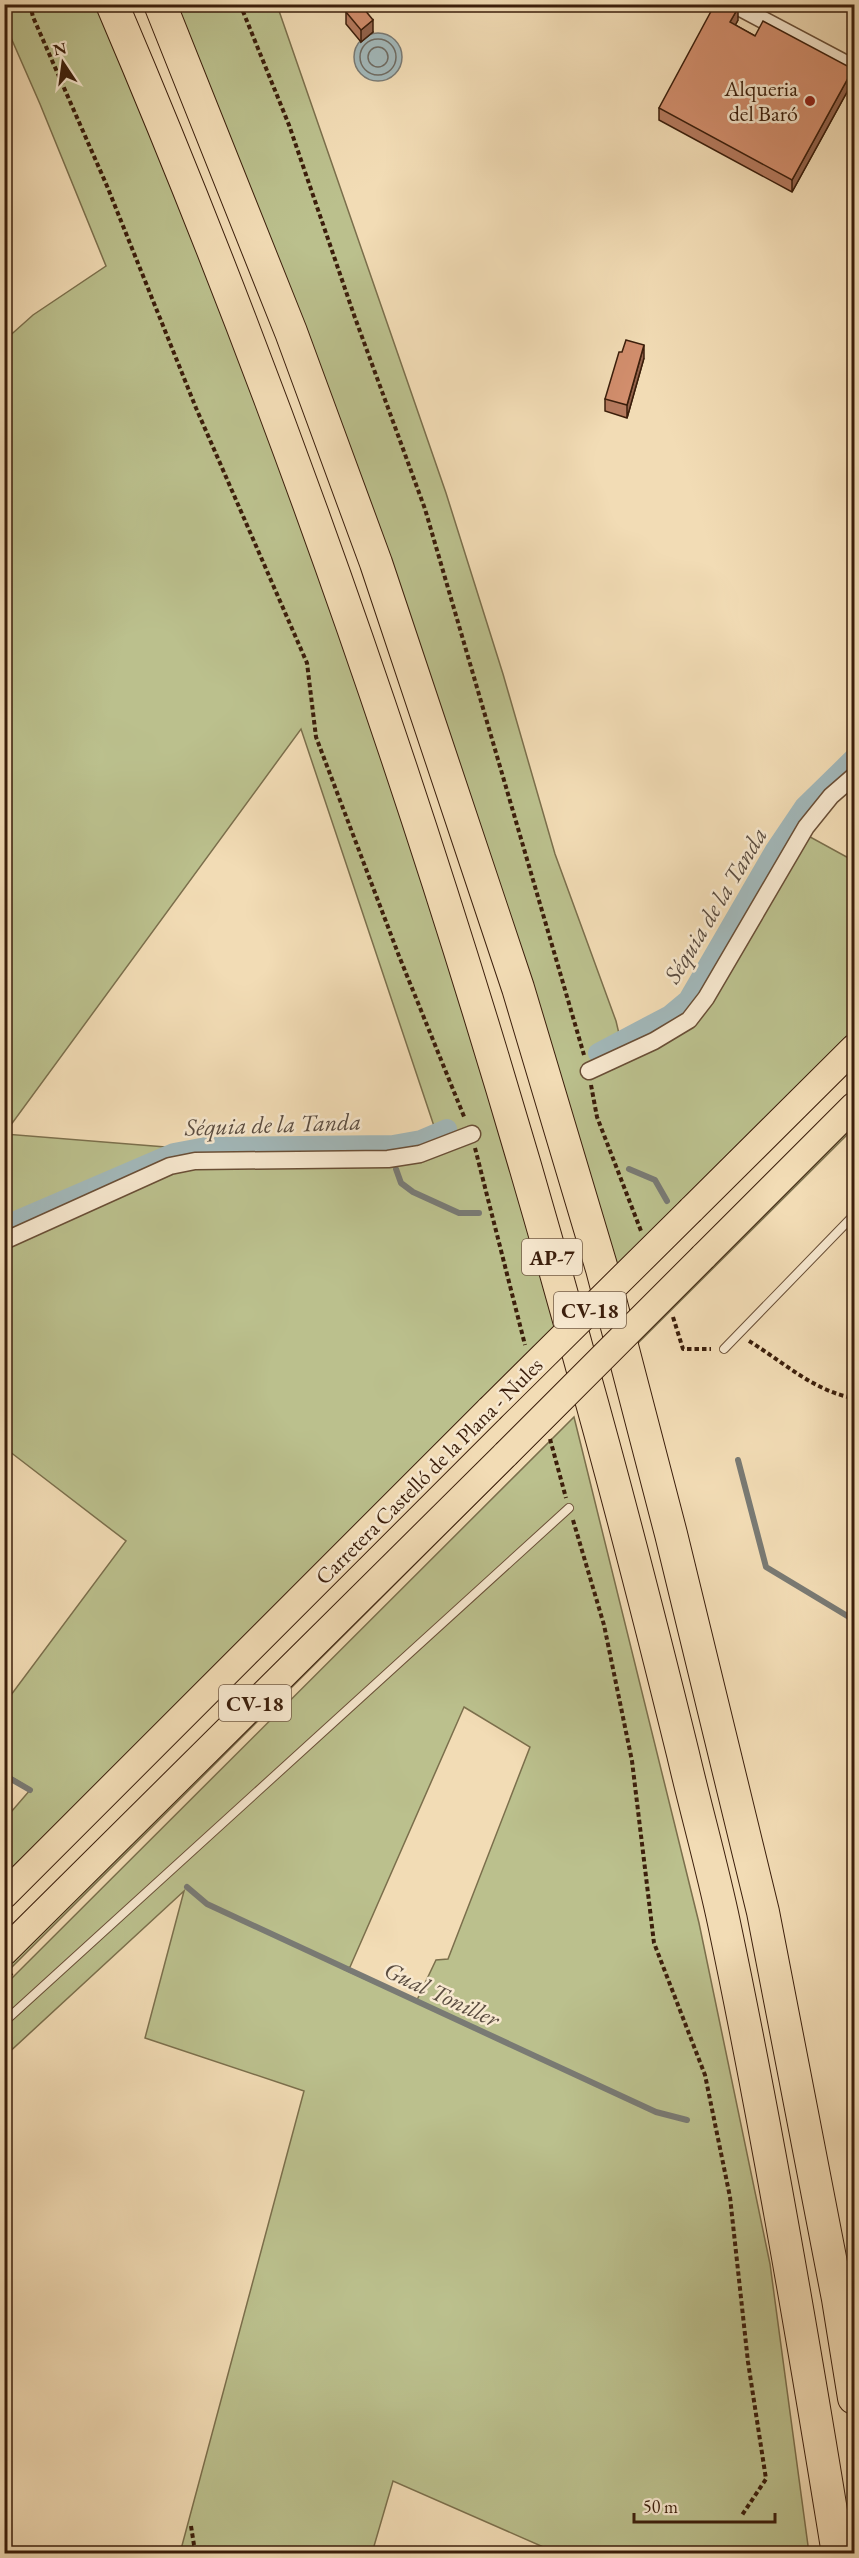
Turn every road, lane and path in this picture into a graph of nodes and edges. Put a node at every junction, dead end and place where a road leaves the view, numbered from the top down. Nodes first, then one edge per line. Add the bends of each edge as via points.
1 (30, 4) edge
2 (112, 4) edge
3 (160, 4) edge
4 (240, 4) edge
5 (733, 4) edge
6 (855, 68) edge
7 (855, 776) edge
8 (855, 1048) edge
9 (589, 1071) joint
10 (855, 1106) edge
11 (472, 1134) junction
12 (855, 1215) edge
13 (4, 1241) edge
14 (738, 1334) junction
15 (525, 1347) dead end
16 (724, 1349) dead end
17 (855, 1398) edge
18 (547, 1427) dead end
19 (569, 1508) junction
20 (4, 1895) edge
21 (763, 1912) junction
22 (4, 1952) edge
23 (4, 2022) edge
24 (820, 2156) dead end
25 (848, 2272) dead end
26 (855, 2301) edge
27 (798, 2307) junction
28 (855, 2398) edge
29 (742, 2515) dead end
30 (822, 2518) dead end
31 (191, 2526) dead end
32 (200, 2553) edge
33 (838, 2553) edge

1 - 11 path via 196,408 307,663 316,736 399,956
2 - 27 highway, AP-7 via 334,569 475,995 634,1557 723,1919
3 - 21 highway, AP-7 via 291,332 376,563 518,988 602,1269
4 - 9 path via 289,126 425,509
5 - 6 street
7 - 9 street via 831,796 806,827 706,998 688,1020 654,1041
8 - 20 main road, Carretera Castelló de la Plana - Nules / CV-18, bridge
10 - 22 main road, Carretera Castelló de la Plana - Nules / CV-18, bridge
11 - 13 street via 420,1154 388,1159 195,1161 170,1166
11 - 15 path
12 - 14 lane
14 - 16 lane
14 - 17 path via 806,1379 839,1396
18 - 19 path
19 - 23 lane
19 - 29 path via 604,1625 632,1761 654,1943 705,2075 730,2197 748,2362 766,2479
21 - 24 lane
21 - 28 highway, AP-7
25 - 26 lane
27 - 30 lane
27 - 33 highway, AP-7
31 - 32 path via 194,2545

